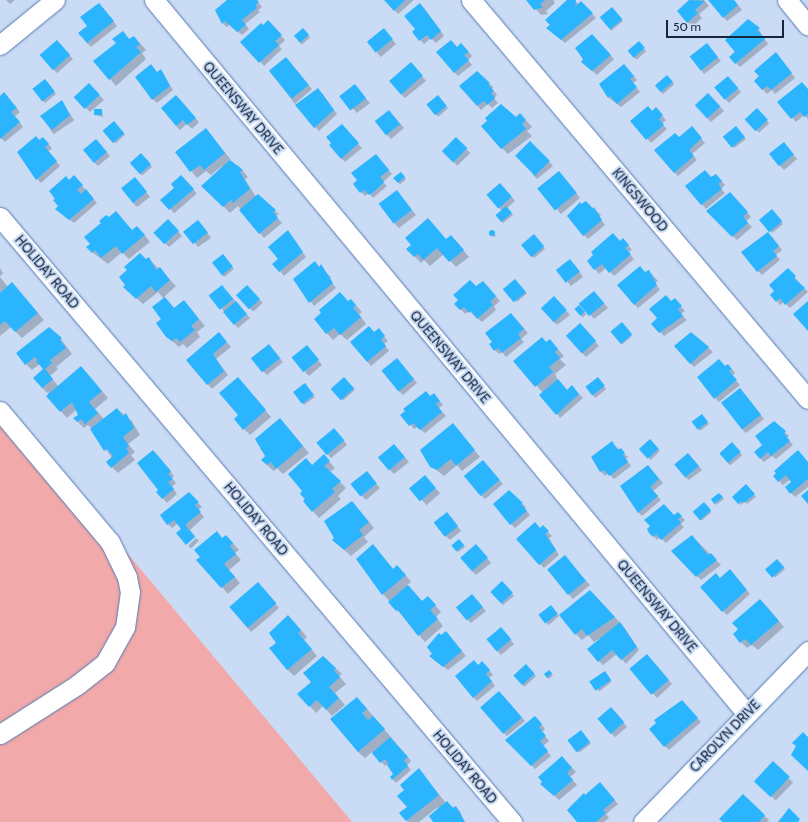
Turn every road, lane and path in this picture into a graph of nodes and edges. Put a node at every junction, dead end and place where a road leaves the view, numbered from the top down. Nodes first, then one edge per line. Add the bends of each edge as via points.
1 (55, 0) edge
2 (154, 0) edge
3 (471, 0) edge
4 (787, 0) edge
5 (808, 26) edge
6 (0, 45) edge
7 (0, 217) edge
8 (808, 399) edge
9 (0, 411) edge
10 (808, 651) edge
11 (747, 714) junction
12 (0, 734) edge
13 (512, 822) edge
14 (643, 822) edge

1 - 6 street
2 - 11 street, QUEENSWAY DRIVE
3 - 8 street, KINGSWOOD
4 - 5 street
7 - 13 street, HOLIDAY ROAD
9 - 12 street via 110,542 127,577 130,592 125,627 105,663
10 - 11 street, CAROLYN DRIVE
11 - 14 street, CAROLYN DRIVE

